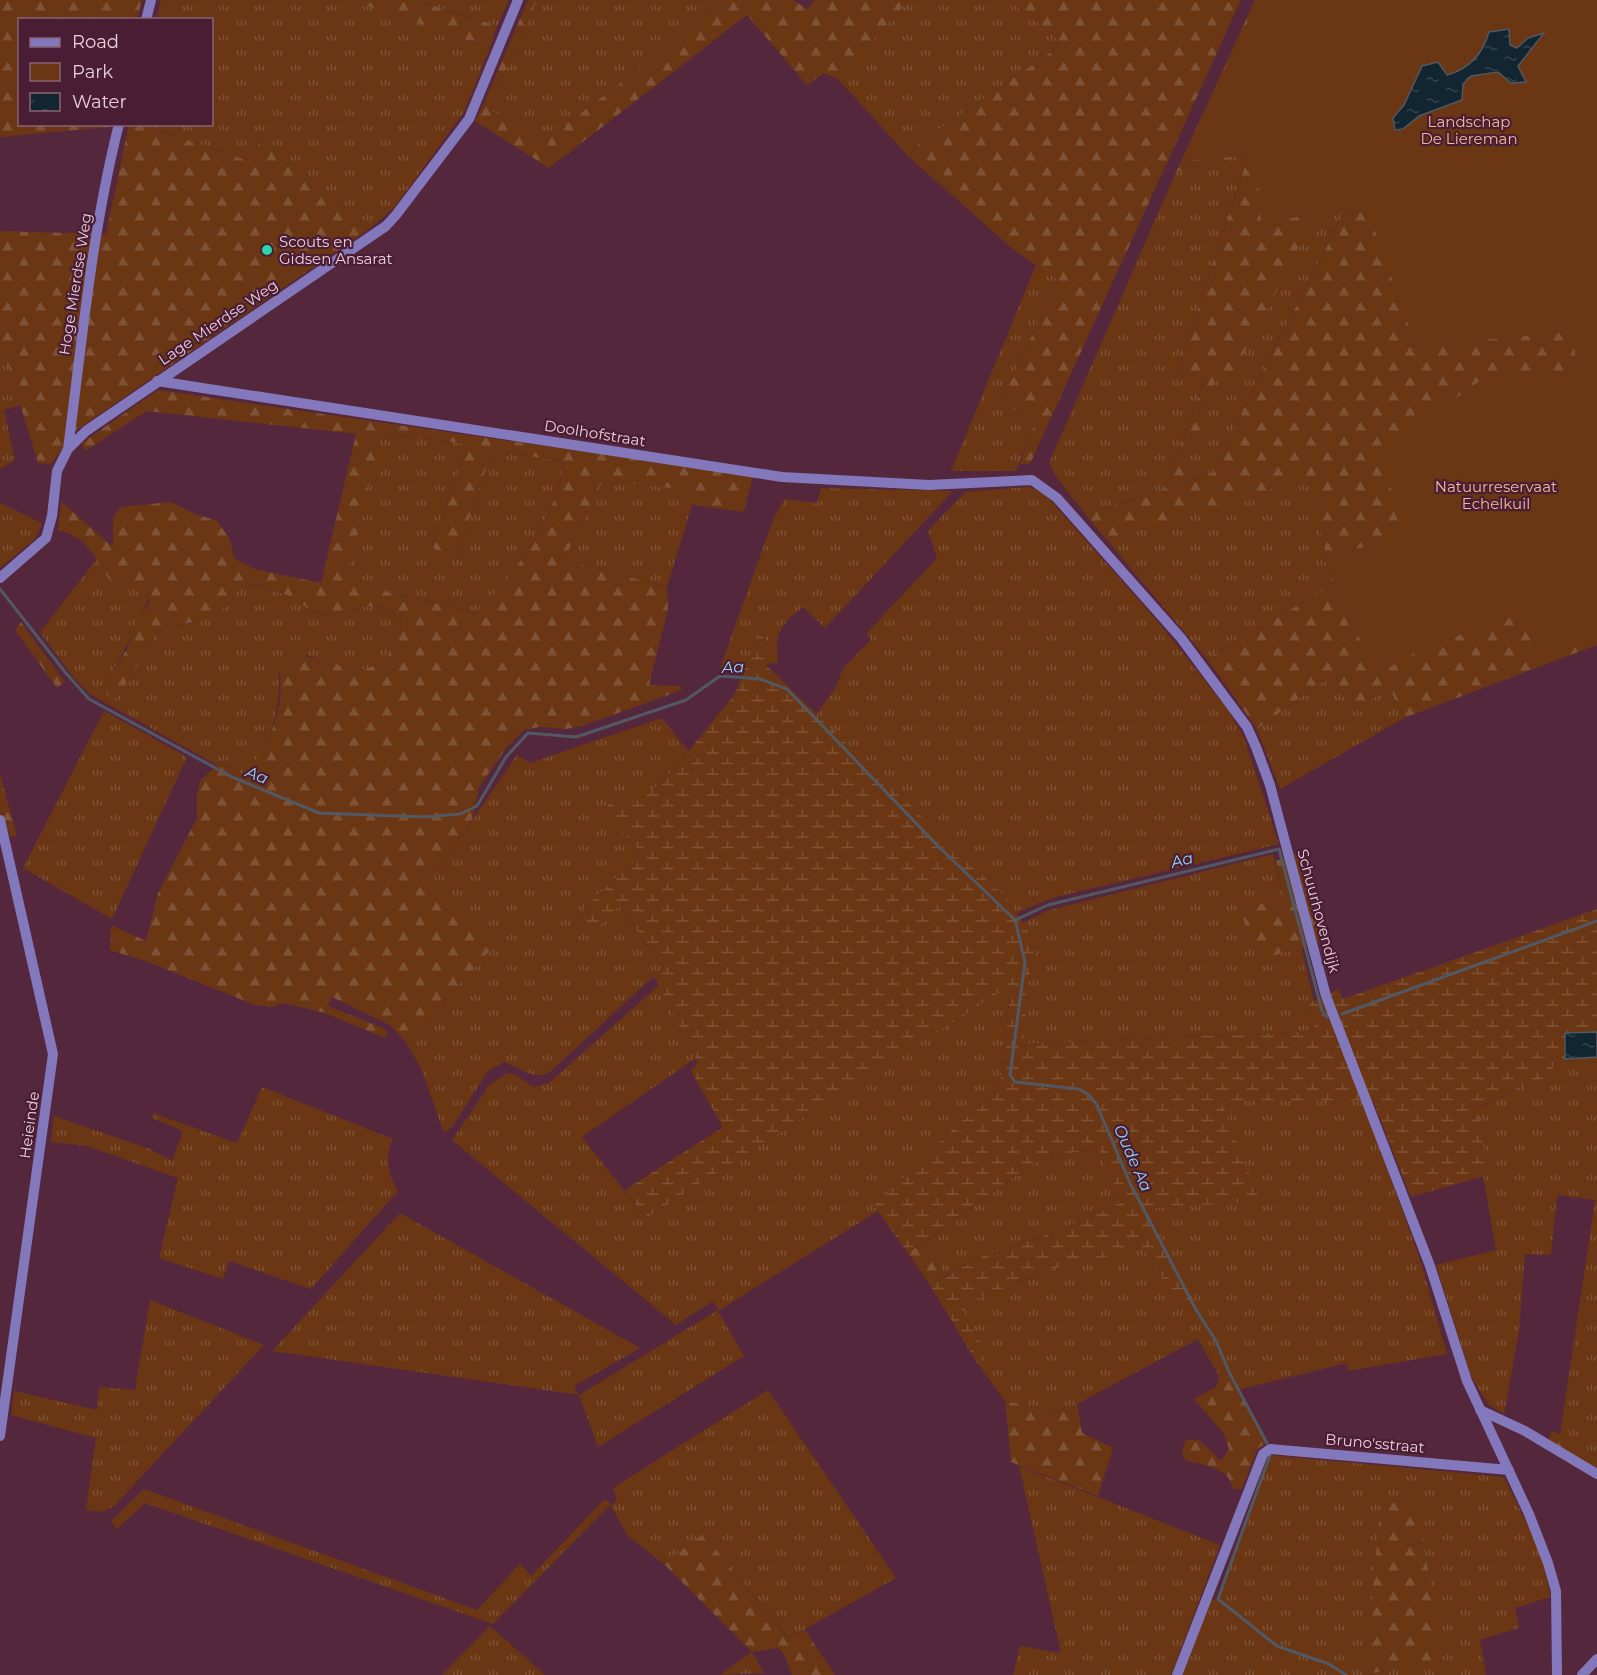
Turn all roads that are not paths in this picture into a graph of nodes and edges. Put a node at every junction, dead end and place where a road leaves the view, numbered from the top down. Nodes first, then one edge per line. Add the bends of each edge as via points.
1 (151, 0) edge
2 (518, 0) edge
3 (146, 18) edge
4 (119, 126) edge
5 (157, 381) junction
6 (68, 449) junction
7 (1032, 480) joint
8 (0, 578) edge
9 (0, 820) edge
10 (1480, 1410) junction
11 (0, 1436) edge
12 (1509, 1470) junction
13 (1597, 1474) edge
14 (1597, 1659) edge
15 (1177, 1675) edge
16 (1557, 1675) edge
17 (1582, 1675) edge

1 - 3 street
2 - 5 street, Lage Mierdse Weg via 469,118 386,226
4 - 6 street, Hoge Mierdse Weg via 106,182
5 - 6 street, Lage Mierdse Weg via 86,431
5 - 7 street, Doolhofstraat via 783,477 929,484
6 - 8 street, Lage Mierdse Weg via 57,471 46,538
7 - 10 street, Schuurhovendijk via 1057,498 1181,638 1247,727 1270,785 1326,996 1430,1266 1456,1351
9 - 11 street, Heieinde via 53,1054
10 - 12 street, Schuurhovendijk
10 - 13 street via 1526,1431
12 - 15 street, Bruno'sstraat via 1270,1449 1263,1454
12 - 16 street via 1556,1591
14 - 17 street

